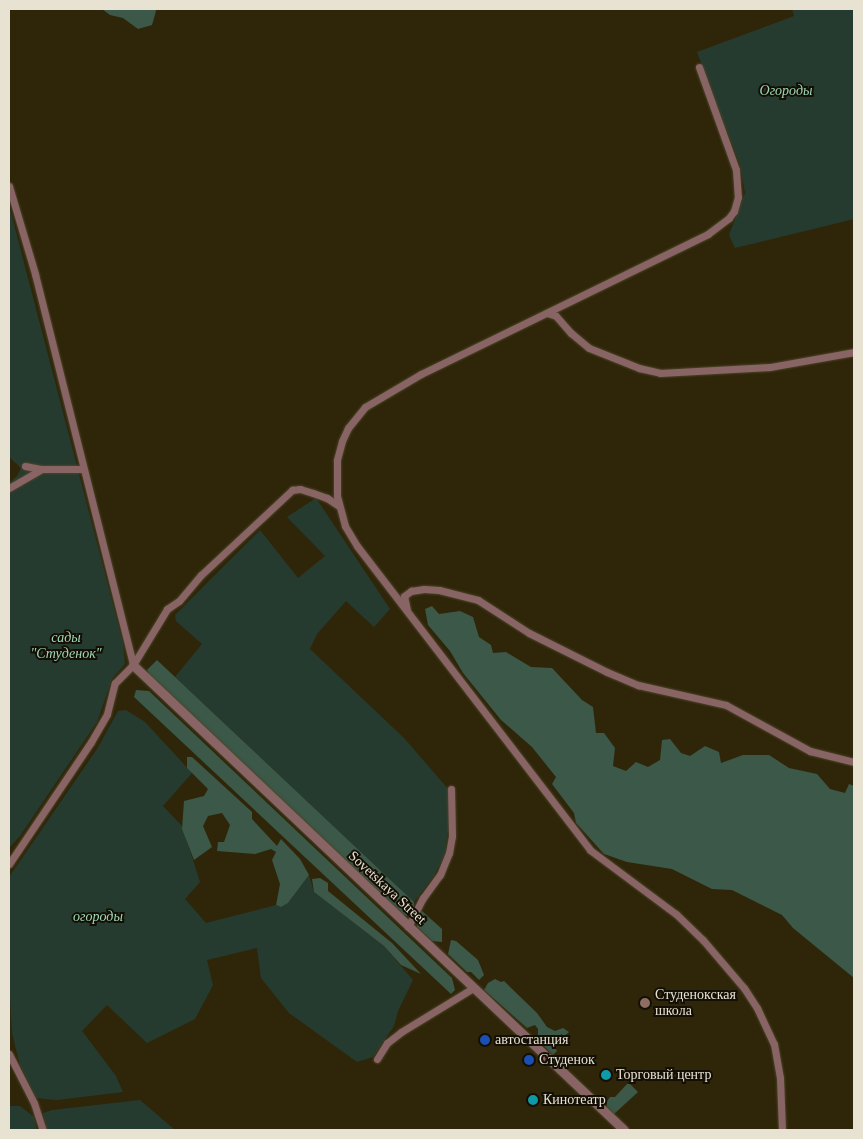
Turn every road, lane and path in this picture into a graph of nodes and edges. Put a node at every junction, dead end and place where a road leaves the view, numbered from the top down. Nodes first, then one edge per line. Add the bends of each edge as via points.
1 (699, 66) dead end
2 (9, 186) edge
3 (547, 313) junction
4 (854, 352) edge
5 (25, 466) dead end
6 (42, 469) junction
7 (83, 469) junction
8 (9, 488) edge
9 (339, 506) junction
10 (407, 612) junction
11 (133, 665) junction
12 (854, 762) edge
13 (451, 789) dead end
14 (9, 864) edge
15 (408, 927) junction
16 (473, 988) junction
17 (9, 1054) edge
18 (377, 1059) dead end
19 (43, 1130) edge
20 (624, 1130) edge
21 (782, 1130) edge

1 - 3 street via 736,170 738,197 734,211 708,234
2 - 7 street via 35,274
3 - 4 street via 556,316 588,348 660,373 770,367
3 - 9 street via 421,374 365,407 348,428 337,460 335,478
5 - 6 street
6 - 7 street
6 - 8 street
7 - 11 street
9 - 10 street via 345,526 357,546
9 - 11 street via 313,493 292,490 167,609
10 - 12 street via 404,596 411,591 438,590 478,600 529,633 615,676 645,687 726,705 810,751
10 - 21 street via 590,850 676,914 744,988 774,1044 780,1078
11 - 14 street via 115,683 106,714 91,742
11 - 15 street, Sovetskaya Street
13 - 15 street via 449,853 440,875
15 - 16 street, Sovetskaya Street
16 - 18 street via 401,1032 387,1043
16 - 20 street, Sovetskaya Street
17 - 19 street via 34,1103

